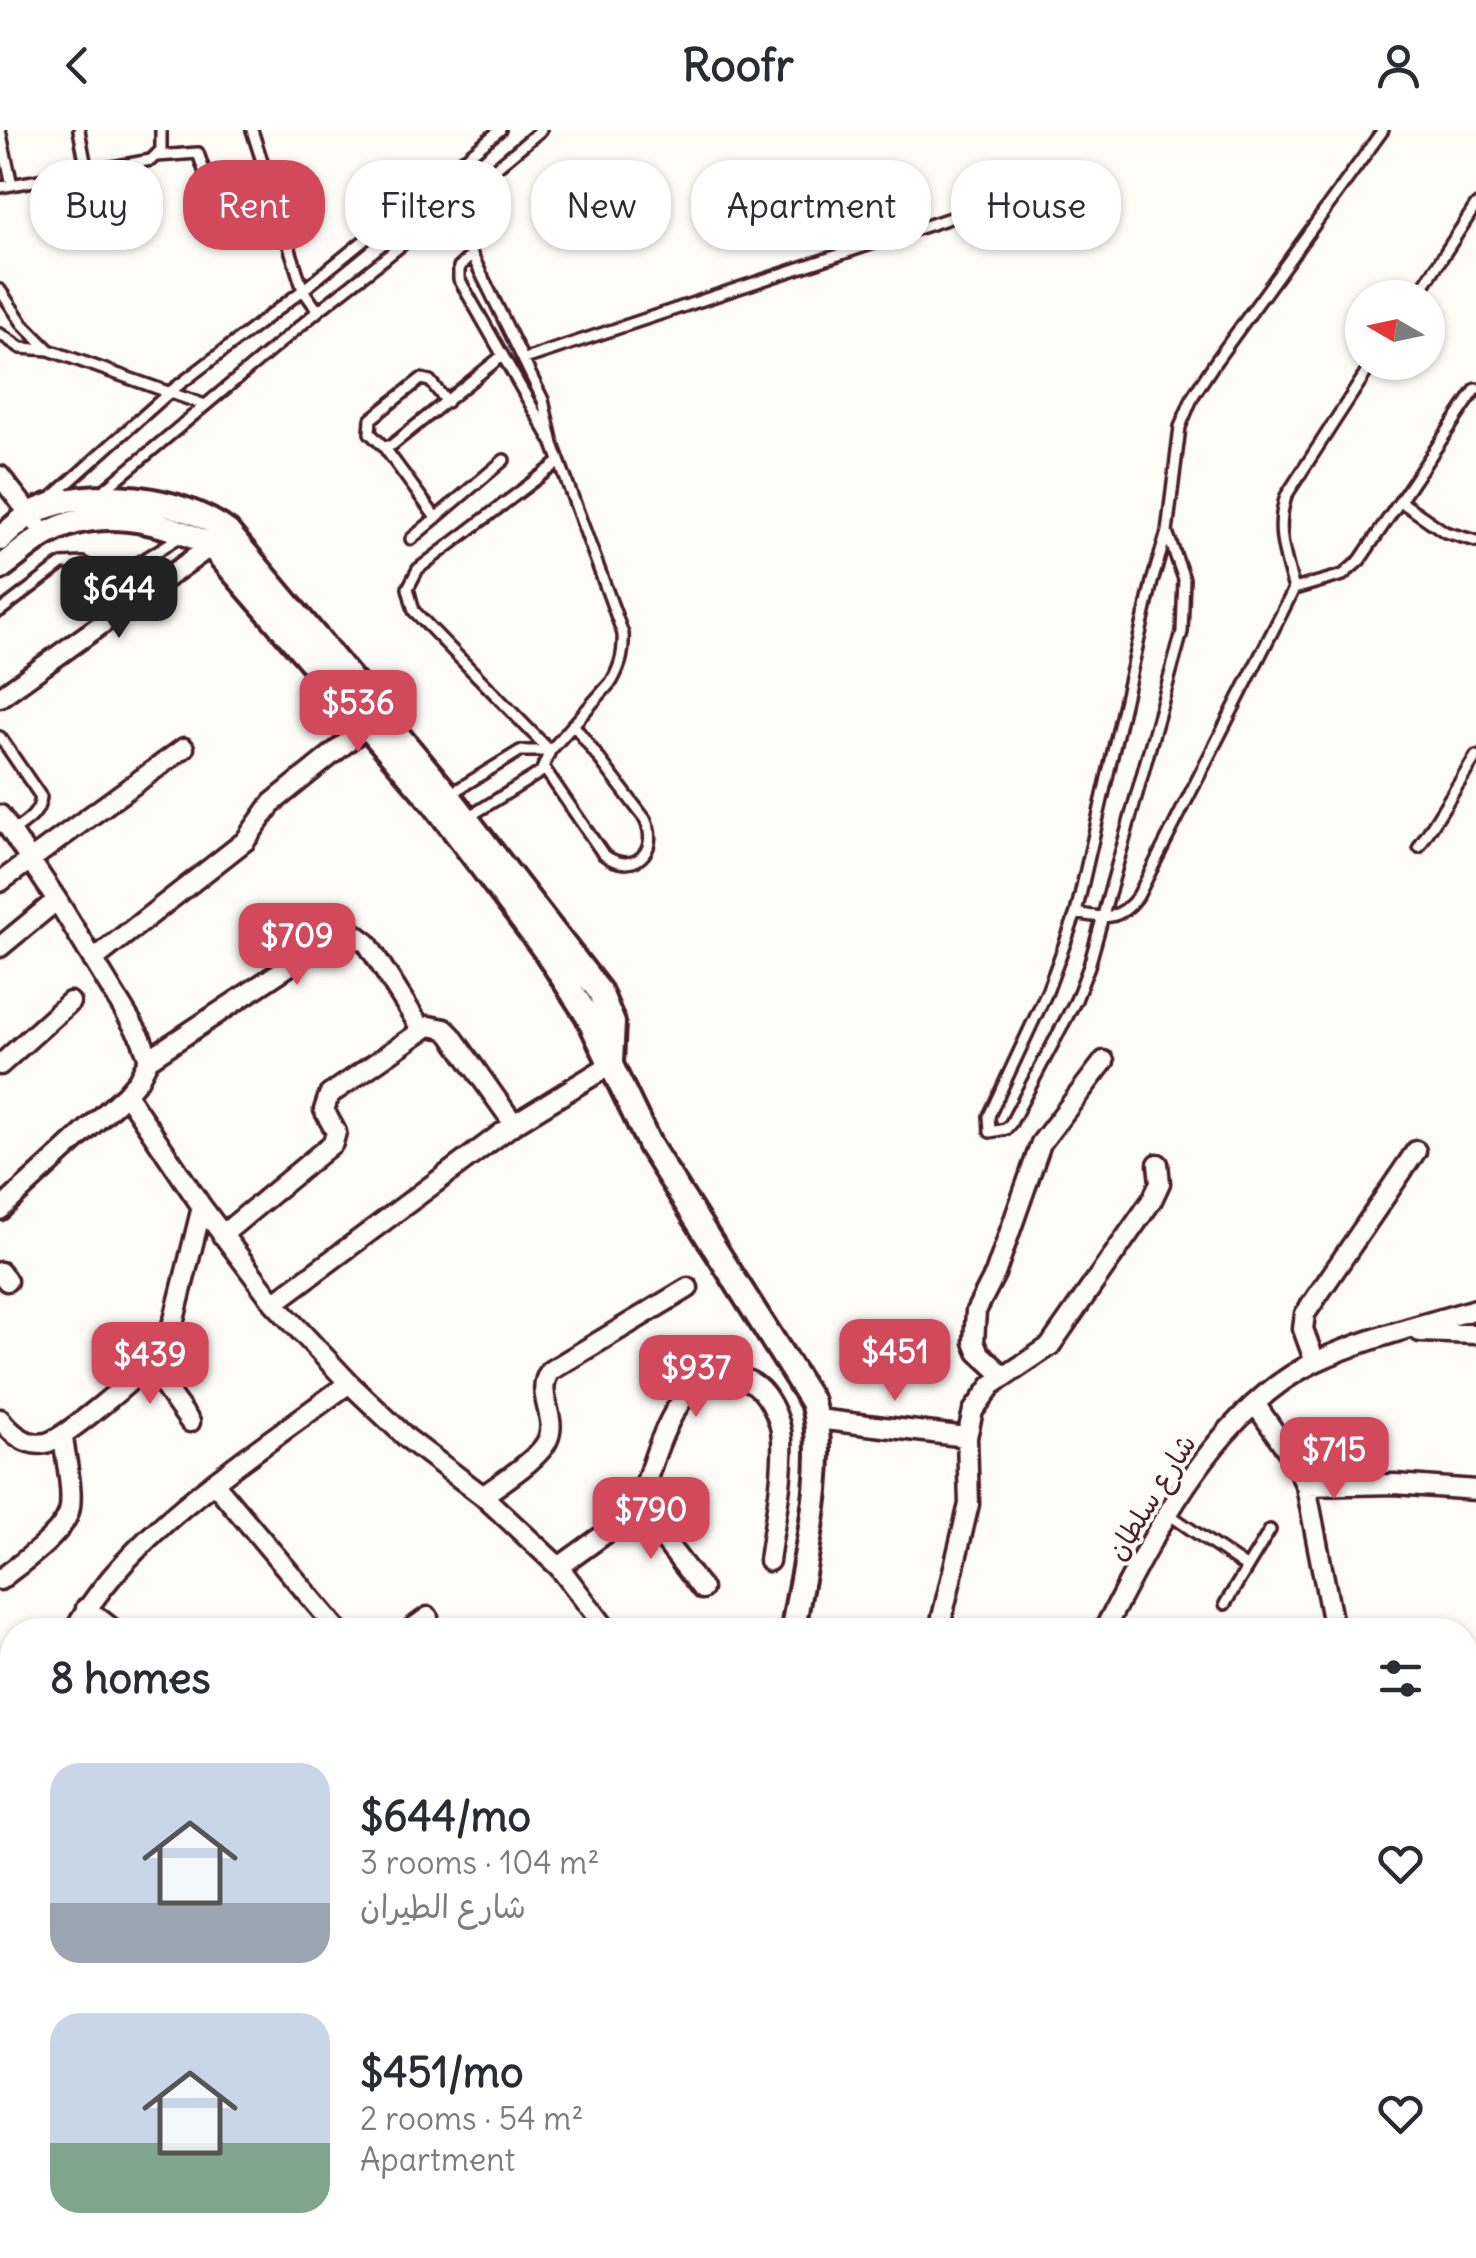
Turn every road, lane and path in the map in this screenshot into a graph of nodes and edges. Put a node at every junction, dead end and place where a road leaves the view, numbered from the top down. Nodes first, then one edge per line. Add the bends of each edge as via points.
1 (0, 130) edge
2 (79, 130) edge
3 (161, 130) edge
4 (252, 130) edge
5 (500, 130) edge
6 (541, 130) edge
7 (1383, 130) edge
8 (157, 156) junction
9 (85, 160) edge
10 (148, 160) edge
11 (201, 160) edge
12 (464, 160) edge
13 (505, 160) edge
14 (30, 182) edge
15 (12, 185) junction
16 (0, 187) edge
17 (1476, 204) edge
18 (951, 217) edge
19 (353, 250) edge
20 (395, 250) edge
21 (469, 250) edge
22 (472, 255) junction
23 (322, 274) junction
24 (1427, 280) edge
25 (0, 290) edge
26 (303, 290) junction
27 (336, 296) junction
28 (318, 310) junction
29 (0, 334) edge
30 (49, 350) junction
31 (502, 356) junction
32 (525, 359) junction
33 (1362, 380) edge
34 (1476, 390) edge
35 (171, 391) junction
36 (447, 402) junction
37 (205, 405) junction
38 (553, 444) junction
39 (384, 447) junction
40 (504, 460) dead end
41 (559, 462) junction
42 (0, 476) edge
43 (94, 500) junction
44 (1400, 501) junction
45 (34, 512) junction
46 (436, 518) junction
47 (1167, 532) junction
48 (187, 533) junction
49 (46, 534) junction
50 (0, 539) edge
51 (411, 539) dead end
52 (1476, 541) edge
53 (211, 546) junction
54 (0, 568) edge
55 (1294, 589) junction
56 (0, 612) edge
57 (0, 697) edge
58 (573, 724) junction
59 (367, 726) junction
60 (0, 737) edge
61 (184, 748) dead end
62 (550, 751) junction
63 (1476, 756) edge
64 (544, 768) junction
65 (442, 800) junction
66 (0, 815) edge
67 (466, 818) junction
68 (12, 832) junction
69 (1419, 847) dead end
70 (28, 858) junction
71 (0, 882) edge
72 (57, 900) junction
73 (1076, 913) junction
74 (1103, 919) junction
75 (0, 948) edge
76 (93, 960) junction
77 (70, 1002) dead end
78 (422, 1030) junction
79 (149, 1058) junction
80 (1104, 1060) dead end
81 (0, 1065) edge
82 (610, 1065) junction
83 (126, 1094) junction
84 (514, 1124) junction
85 (1416, 1151) dead end
86 (1158, 1164) dead end
87 (202, 1207) junction
88 (0, 1210) edge
89 (222, 1236) junction
90 (688, 1288) dead end
91 (274, 1303) junction
92 (1476, 1310) edge
93 (1395, 1332) junction
94 (1476, 1334) edge
95 (1315, 1362) junction
96 (148, 1364) junction
97 (1004, 1376) junction
98 (349, 1383) junction
99 (1256, 1405) junction
100 (0, 1419) edge
101 (817, 1419) junction
102 (190, 1422) dead end
103 (63, 1436) junction
104 (968, 1437) junction
105 (215, 1484) junction
106 (1306, 1486) junction
107 (1476, 1490) edge
108 (483, 1496) junction
109 (638, 1506) junction
110 (1170, 1515) junction
111 (1270, 1530) dead end
112 (770, 1562) dead end
113 (559, 1567) junction
114 (1247, 1568) junction
115 (0, 1580) edge
116 (702, 1589) dead end
117 (1225, 1604) dead end
118 (86, 1608) junction
119 (428, 1616) dead end
120 (81, 1618) edge
121 (99, 1618) edge
122 (328, 1618) edge
123 (425, 1618) edge
124 (598, 1618) edge
125 (796, 1618) edge
126 (942, 1618) edge
127 (1111, 1618) edge
128 (1332, 1618) edge

1 - 15 lane
2 - 9 lane
3 - 8 lane
4 - 26 lane
5 - 12 lane
6 - 13 lane
7 - 47 lane via 1194,396 1180,427
8 - 10 lane
8 - 11 lane via 190,152
14 - 15 lane
15 - 16 lane
17 - 24 lane
18 - 32 lane
19 - 23 lane
20 - 27 lane
21 - 22 lane
22 - 31 lane via 459,267 460,279
22 - 32 lane
23 - 26 lane
23 - 27 lane
25 - 30 lane
26 - 28 lane
26 - 35 lane
27 - 28 lane
28 - 37 lane
29 - 30 lane via 22,348
30 - 35 lane
31 - 36 lane
31 - 38 lane
32 - 38 lane
33 - 55 lane via 1286,496 1280,537
34 - 44 lane
35 - 37 lane
35 - 45 lane
36 - 39 lane
36 - 39 lane via 430,381 418,380 370,419 370,433
37 - 43 lane
38 - 41 lane
39 - 46 lane
40 - 46 lane
41 - 58 lane via 624,646 612,681
41 - 62 lane via 418,569 408,588 414,611
42 - 45 street
43 - 45 street
43 - 65 street via 172,504 228,532
44 - 52 lane via 1445,532
44 - 55 lane via 1343,575
45 - 49 street
45 - 50 street
46 - 51 lane
47 - 73 lane
47 - 74 lane via 1184,578 1182,632
48 - 49 street via 116,519
48 - 53 street
48 - 56 lane via 122,573 62,564
49 - 54 street
53 - 57 street
53 - 59 street
55 - 74 lane via 1138,896 1126,911
58 - 62 lane
58 - 64 lane via 650,830 645,854 624,864 603,854
59 - 65 street
59 - 76 street via 267,808 245,841
60 - 68 lane via 41,797 34,816
61 - 70 street
62 - 64 lane
62 - 65 lane via 520,750
63 - 69 lane
64 - 67 lane
65 - 67 street
65 - 82 street via 586,1015
66 - 68 street
67 - 82 street via 600,992 613,1023
68 - 70 street
70 - 71 street
70 - 72 street
72 - 75 street
72 - 76 street
73 - 74 lane
73 - 74 lane via 989,1116 990,1132 1011,1123 1076,1000
76 - 79 street
77 - 81 street
78 - 79 street via 367,944 340,932
78 - 84 street via 445,1029
78 - 89 street via 329,1095 324,1110 336,1132 333,1143
79 - 83 street
80 - 97 street via 1040,1143 976,1311 972,1332 978,1352
82 - 84 street
82 - 101 street via 650,1146 802,1384
83 - 87 street
83 - 88 street
84 - 91 street
85 - 95 street via 1305,1314 1302,1330
86 - 97 street via 1160,1183 1152,1200 1050,1346
87 - 89 street
87 - 96 street via 174,1320
89 - 91 street
90 - 108 street via 550,1371 543,1390 551,1426 546,1444
91 - 98 street
92 - 93 street, شارع سلطان
93 - 94 street
93 - 95 street, شارع سلطان
95 - 99 street, شارع سلطان
96 - 102 street
96 - 103 street
97 - 104 street via 982,1395
98 - 105 street
98 - 108 street
99 - 106 street
99 - 110 street, شارع سلطان via 1216,1443
100 - 103 street via 27,1442
101 - 104 street
101 - 125 street via 818,1465
103 - 115 street via 67,1518
104 - 126 street via 969,1504
105 - 118 street via 140,1546
105 - 122 street
106 - 107 street
106 - 128 street
108 - 113 street
109 - 112 street via 678,1403 710,1376 753,1382 772,1405 782,1436
109 - 113 street
109 - 116 street
110 - 114 lane
110 - 127 street, شارع سلطان
111 - 114 lane
113 - 124 street
114 - 117 lane
118 - 120 street
118 - 121 street
119 - 123 street

